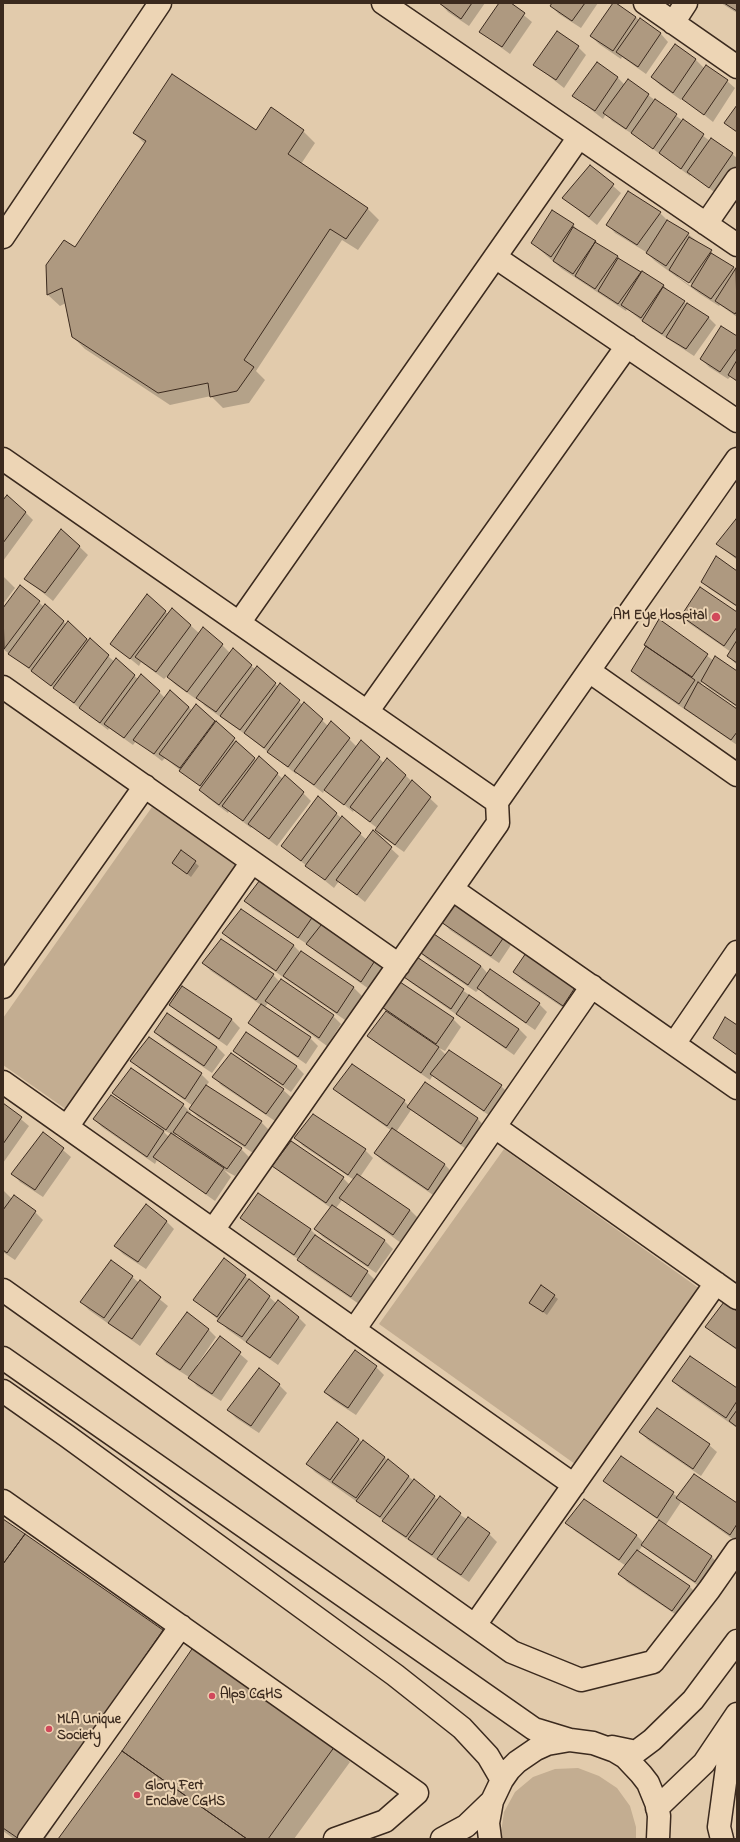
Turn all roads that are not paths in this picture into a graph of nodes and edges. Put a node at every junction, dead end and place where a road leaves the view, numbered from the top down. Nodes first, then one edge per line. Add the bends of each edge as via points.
1 (160, 3) edge
2 (383, 3) edge
3 (645, 3) edge
4 (686, 3) edge
5 (673, 22) junction
6 (737, 67) edge
7 (580, 137) junction
8 (737, 179) edge
9 (706, 224) junction
10 (3, 237) edge
11 (737, 245) edge
12 (495, 258) junction
13 (627, 346) junction
14 (737, 421) edge
15 (3, 459) edge
16 (737, 459) edge
17 (239, 623) junction
18 (589, 671) junction
19 (3, 687) edge
20 (367, 712) junction
21 (737, 775) edge
22 (144, 786) junction
23 (497, 802) junction
24 (252, 862) junction
25 (452, 889) junction
26 (737, 952) edge
27 (399, 965) junction
28 (592, 986) junction
29 (3, 987) edge
30 (674, 1044) junction
31 (3, 1082) edge
32 (737, 1088) edge
33 (67, 1127) junction
34 (495, 1127) junction
35 (213, 1230) junction
36 (716, 1283) junction
37 (3, 1290) edge
38 (737, 1298) edge
39 (354, 1330) junction
40 (3, 1358) edge
41 (3, 1391) edge
42 (574, 1485) junction
43 (3, 1501) edge
44 (737, 1550) edge
45 (475, 1625) junction
46 (180, 1626) junction
47 (737, 1641) edge
48 (736, 1716) edge
49 (570, 1740) junction
50 (593, 1743) junction
51 (502, 1780) junction
52 (492, 1801) junction
53 (662, 1829) edge
54 (29, 1839) edge
55 (335, 1839) edge
56 (442, 1839) edge
57 (490, 1839) edge
58 (722, 1839) edge

1 - 10 street
2 - 7 street
3 - 5 street
4 - 5 street
5 - 6 street
7 - 9 street
7 - 12 street
8 - 9 street
9 - 11 street
12 - 13 street
12 - 17 street
13 - 14 street
13 - 20 street
15 - 17 street
16 - 18 street
17 - 20 street
18 - 21 street
18 - 23 street
19 - 22 street
20 - 23 street
22 - 24 street
22 - 29 street
23 - 25 street via 498,823
24 - 27 street
24 - 33 street
25 - 27 street
25 - 28 street
26 - 30 street
27 - 35 street
28 - 30 street
28 - 34 street
30 - 32 street
31 - 33 street
33 - 35 street
34 - 36 street
34 - 39 street
35 - 39 street
36 - 38 street
36 - 42 street
37 - 45 street
39 - 42 street
40 - 49 street via 534,1729
41 - 51 street via 395,1675 462,1728 488,1756
42 - 45 street
43 - 46 street
44 - 45 street via 653,1662 581,1680 512,1652
46 - 54 street
46 - 55 street via 417,1793 385,1821
47 - 50 street via 694,1700 668,1726 636,1752
48 - 53 street
48 - 58 street via 719,1827
49 - 50 street
49 - 51 street via 547,1744 536,1749 517,1762
50 - 53 street via 615,1751 633,1765 648,1783
51 - 52 street
52 - 56 street via 466,1826
52 - 57 street via 488,1823

